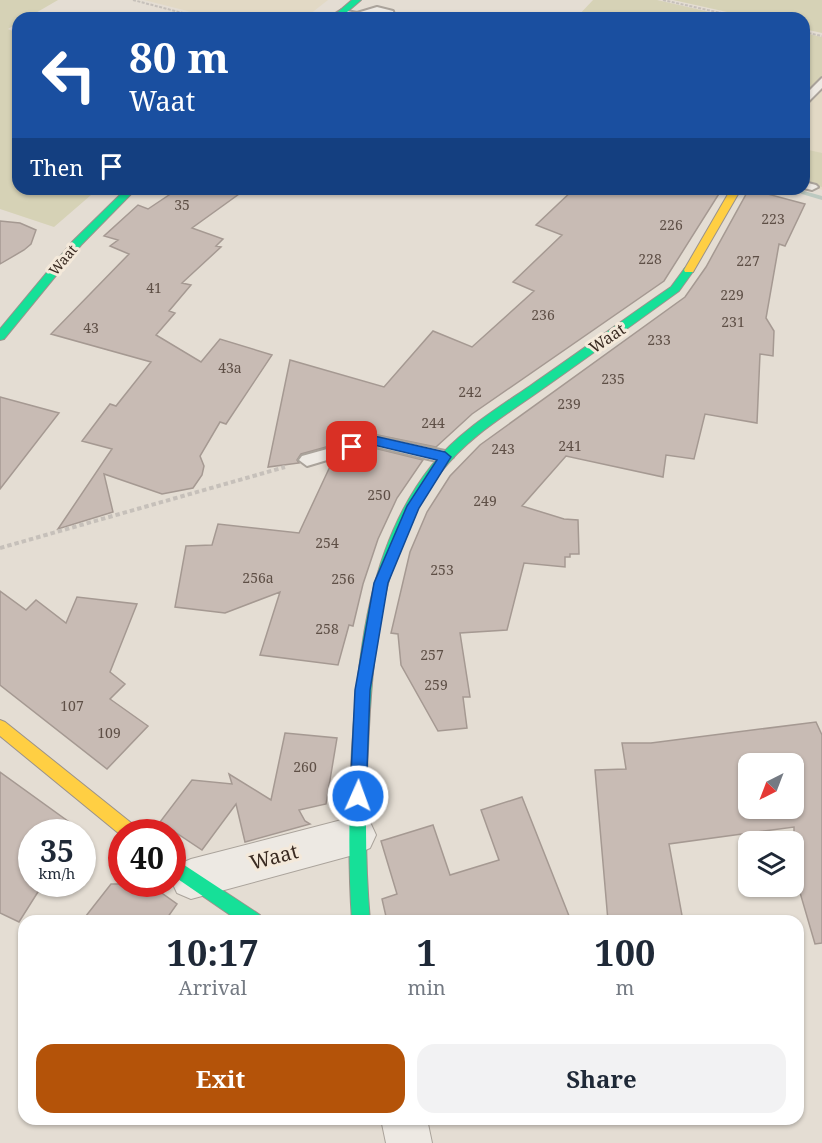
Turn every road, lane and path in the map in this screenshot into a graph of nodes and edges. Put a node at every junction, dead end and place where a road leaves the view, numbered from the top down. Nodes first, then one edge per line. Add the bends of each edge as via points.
1 (133, 0) edge
2 (357, 0) edge
3 (663, 0) edge
4 (179, 12) edge
5 (342, 12) edge
6 (716, 12) edge
7 (822, 81) edge
8 (810, 96) edge
9 (125, 195) edge
10 (733, 195) edge
11 (0, 336) edge
12 (445, 457) junction
13 (308, 460) joint
14 (0, 548) edge
15 (0, 727) edge
16 (113, 819) edge
17 (357, 835) junction
18 (186, 871) edge
19 (186, 875) edge
20 (245, 915) edge
21 (362, 915) edge
22 (405, 1125) edge
23 (409, 1143) edge

1 - 4 path
2 - 5 street
3 - 6 path
7 - 8 lane
9 - 11 street, Waat via 77,243
10 - 12 street, Waat via 675,289 489,418
12 - 13 lane via 374,441
12 - 17 street, Waat via 402,529 378,597 362,690
13 - 14 path
15 - 16 street
17 - 18 street, Waat
17 - 21 street, Waat
19 - 20 street, Waat
22 - 23 street

